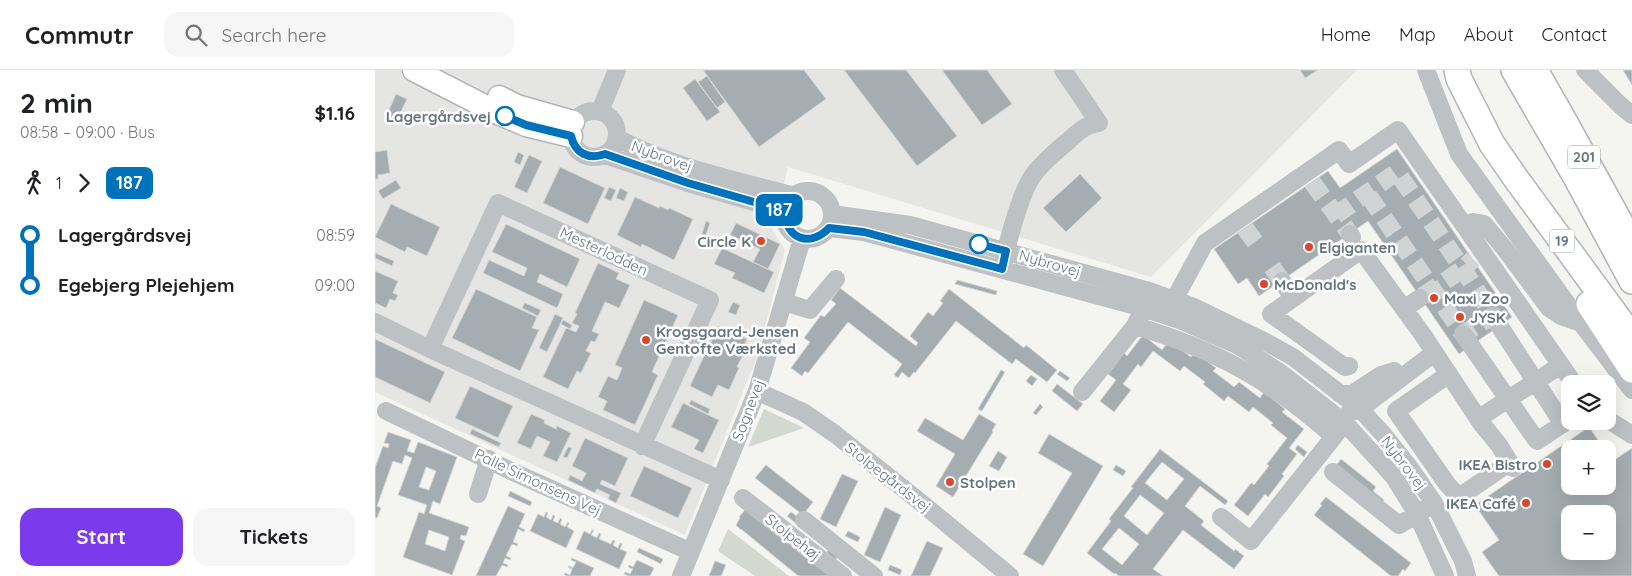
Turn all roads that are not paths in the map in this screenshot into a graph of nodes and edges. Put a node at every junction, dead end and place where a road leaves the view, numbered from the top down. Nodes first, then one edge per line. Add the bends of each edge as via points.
1 (414, 70) edge
2 (440, 70) edge
3 (617, 70) edge
4 (1063, 70) edge
5 (1426, 70) edge
6 (1457, 70) edge
7 (1514, 70) edge
8 (1535, 70) edge
9 (1550, 70) edge
10 (1585, 70) edge
11 (601, 111) junction
12 (1632, 115) edge
13 (573, 129) junction
14 (617, 138) junction
15 (1492, 144) junction
16 (605, 154) junction
17 (795, 196) junction
18 (785, 211) junction
19 (831, 221) junction
20 (1632, 222) edge
21 (1465, 226) junction
22 (802, 239) junction
23 (1632, 244) edge
24 (1006, 251) junction
25 (1002, 269) junction
26 (836, 279) dead end
27 (1282, 281) tunnel mouth
28 (1632, 281) edge
29 (1293, 298) junction
30 (1421, 298) tunnel mouth
31 (1146, 300) junction
32 (1174, 300) junction
33 (784, 302) junction
34 (1404, 309) junction
35 (1493, 316) dead end
36 (375, 322) edge
37 (1581, 323) junction
38 (1135, 326) junction
39 (1463, 334) dead end
40 (1632, 337) edge
41 (431, 349) junction
42 (1431, 350) junction
43 (1561, 365) junction
44 (1349, 366) dead end
45 (1632, 370) edge
46 (1449, 374) junction
47 (1568, 375) edge
48 (1536, 382) junction
49 (1632, 390) edge
50 (757, 392) junction
51 (1082, 392) dead end
52 (1509, 399) junction
53 (1351, 405) junction
54 (386, 411) dead end
55 (1561, 413) edge
56 (1479, 418) junction
57 (1616, 424) edge
58 (1561, 425) edge
59 (1632, 434) edge
60 (1334, 437) junction
61 (642, 446) junction
62 (489, 459) junction
63 (1333, 472) dead end
64 (721, 480) junction
65 (478, 494) dead end
66 (743, 498) dead end
67 (1434, 504) junction
68 (1417, 514) junction
69 (1221, 517) dead end
70 (804, 520) dead end
71 (691, 552) junction
72 (681, 576) edge
73 (843, 576) edge
74 (874, 576) edge
75 (1010, 576) edge
76 (1445, 576) edge
77 (1467, 576) edge

1 - 13 main road via 526,125
2 - 13 main road
3 - 11 street
4 - 24 street via 1099,123 1084,127 1033,175 1025,188
5 - 37 street via 1459,154
6 - 15 highway, 19
7 - 28 highway, 201
8 - 23 highway, 201
9 - 20 highway
10 - 12 street
11 - 13 street via 579,116
11 - 14 street via 617,127
13 - 16 street via 573,143 577,150 597,157
14 - 16 street via 615,145
14 - 17 street, Nybrovej via 640,151
15 - 40 highway, 19
15 - 45 highway via 1499,167
16 - 18 street, Nybrovej via 688,183
17 - 18 street
17 - 19 street via 816,192 827,201
18 - 22 street via 788,228
19 - 22 street via 822,235
19 - 24 street, Nybrovej via 910,225
19 - 25 street, Nybrovej
21 - 32 street via 1424,179 1398,130 1349,164 1339,150 1308,177 1242,223 1205,243
21 - 37 street via 1473,222 1484,224 1549,308
21 - 43 street via 1477,255
22 - 33 street, Sognevej
24 - 25 street
24 - 31 street, Nybrovej
25 - 31 street, Nybrovej
26 - 33 street via 810,310
27 - 29 street
29 - 34 street via 1361,250
29 - 44 street via 1271,314 1345,367
30 - 34 street
31 - 32 street, Nybrovej
31 - 38 street
31 - 53 street, Nybrovej via 1237,345 1281,374
32 - 53 street, Nybrovej via 1232,324 1293,357
33 - 50 street, Sognevej
34 - 42 street
35 - 48 street
36 - 41 street
37 - 49 street
38 - 51 street
38 - 60 street via 1167,335 1227,360 1284,395
39 - 52 street
41 - 61 street
41 - 61 street, Mesterlodden via 497,203 523,214 710,300
42 - 46 street
42 - 53 street
42 - 53 street via 1394,371
43 - 47 street
43 - 48 street
46 - 56 street
46 - 56 street via 1396,411 1459,497 1511,466
48 - 52 street
48 - 55 street
50 - 64 street, Sognevej
50 - 75 street, Stolpegårdsvej via 803,412 835,434
52 - 56 street
52 - 58 street via 1537,441
53 - 60 street
53 - 67 street, Nybrovej via 1351,420 1361,419 1386,448 1397,452
53 - 68 street, Nybrovej
54 - 62 street, Palle Simonsens Vej
57 - 59 street
60 - 69 street via 1251,541
61 - 64 street
62 - 65 street
62 - 71 street, Palle Simonsens Vej
63 - 68 street, Nybrovej via 1399,524
64 - 71 street, Sognevej
66 - 73 street, Stolpehøj
67 - 68 street
67 - 77 street, Nybrovej via 1463,561
68 - 76 street, Nybrovej
70 - 74 street, Stolpehøj
71 - 72 street, Sognevej

